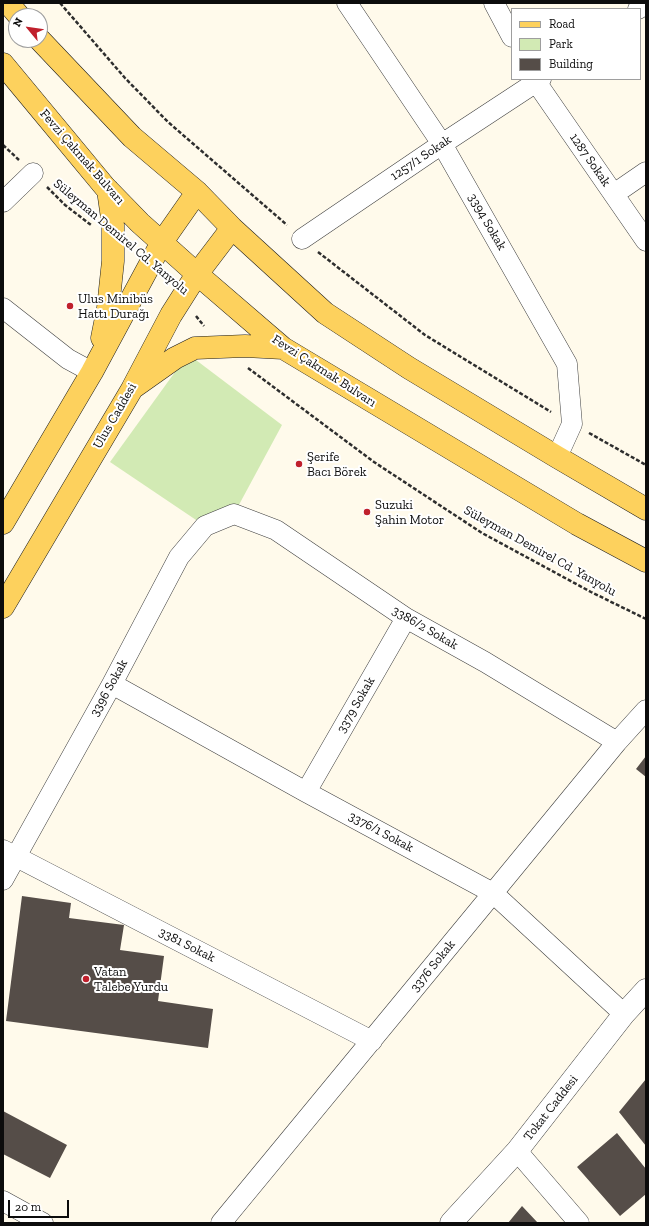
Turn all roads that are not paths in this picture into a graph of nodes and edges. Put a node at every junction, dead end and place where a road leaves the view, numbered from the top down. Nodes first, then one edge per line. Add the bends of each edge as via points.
1 (348, 3) edge
2 (494, 3) edge
3 (511, 35) edge
4 (48, 48) edge
5 (3, 64) edge
6 (537, 80) edge
7 (442, 144) junction
8 (646, 172) edge
9 (33, 173) road end
10 (108, 190) junction
11 (197, 192) junction
12 (614, 194) junction
13 (3, 202) edge
14 (232, 228) junction
15 (302, 238) road end
16 (646, 241) edge
17 (162, 242) junction
18 (197, 274) junction
19 (3, 308) edge
20 (283, 348) junction
21 (95, 366) junction
22 (132, 389) junction
23 (557, 457) junction
24 (646, 509) edge
25 (234, 514) joint
26 (3, 523) edge
27 (646, 561) edge
28 (3, 607) edge
29 (406, 618) junction
30 (112, 684) junction
31 (646, 710) edge
32 (617, 742) junction
33 (306, 792) junction
34 (9, 853) edge
35 (3, 880) edge
36 (494, 893) junction
37 (646, 990) edge
38 (624, 1014) junction
39 (372, 1041) junction
40 (517, 1151) junction
41 (3, 1201) edge
42 (43, 1223) edge
43 (221, 1223) edge
44 (451, 1223) edge
45 (579, 1223) edge

1 - 7 street, 3394 Sokak
2 - 3 street
4 - 11 main road via 132,137
5 - 10 main road, Fevzi Çakmak Bulvarı
6 - 7 street, 1257/1 Sokak
6 - 12 street, 1287 Sokak
7 - 15 street, 1257/1 Sokak
7 - 23 street, 3394 Sokak via 567,364 572,424
8 - 12 street
9 - 13 street
10 - 17 main road, Fevzi Çakmak Bulvarı
10 - 21 main road via 113,225 113,261 108,308
11 - 14 main road
11 - 17 main road
12 - 16 street, 1287 Sokak
14 - 18 main road, Ulus Caddesi
14 - 23 main road via 325,313 409,368
17 - 18 main road, Fevzi Çakmak Bulvarı
17 - 21 main road
18 - 20 main road, Fevzi Çakmak Bulvarı
18 - 22 main road, Ulus Caddesi via 171,315
19 - 21 street via 68,359
20 - 22 main road via 195,348 175,358
20 - 27 main road, Fevzi Çakmak Bulvarı via 577,524
21 - 26 main road
22 - 28 main road, Ulus Caddesi
23 - 24 main road
25 - 29 street, 3386/2 Sokak via 276,530
25 - 30 street, 3396 Sokak via 205,526 179,557
29 - 32 street, 3386/2 Sokak via 485,662
29 - 33 street, 3379 Sokak
30 - 33 street, 3376/1 Sokak
30 - 34 street, 3396 Sokak
31 - 32 street, 3376 Sokak
32 - 36 street, 3376 Sokak
33 - 36 street, 3376/1 Sokak
34 - 35 street, 3396 Sokak
34 - 39 street, 3381 Sokak
36 - 38 street, 3376/1 Sokak
36 - 39 street, 3376 Sokak
37 - 38 street, Tokat Caddesi
38 - 40 street, Tokat Caddesi
39 - 43 street, 3376 Sokak
40 - 44 street, Tokat Caddesi
40 - 45 street
41 - 42 street

